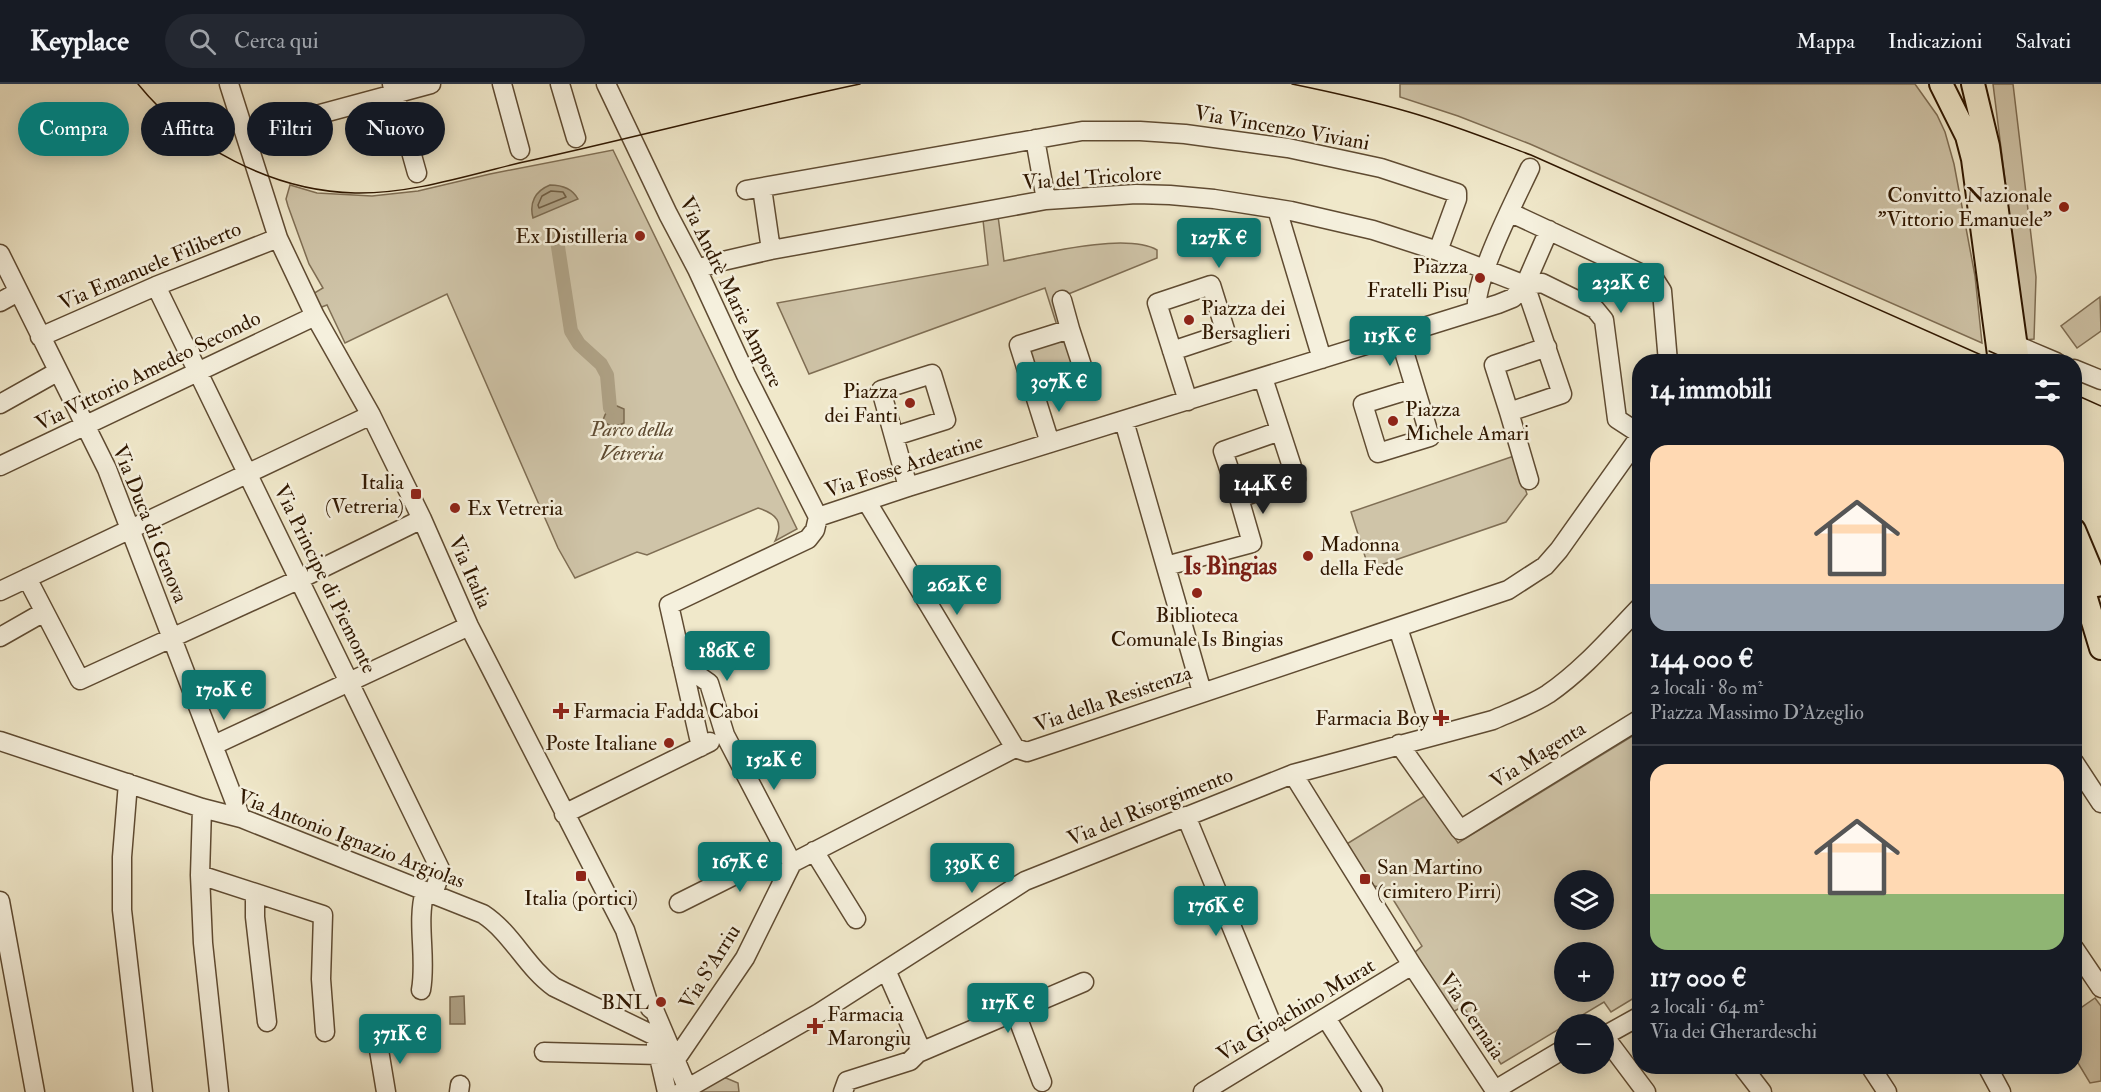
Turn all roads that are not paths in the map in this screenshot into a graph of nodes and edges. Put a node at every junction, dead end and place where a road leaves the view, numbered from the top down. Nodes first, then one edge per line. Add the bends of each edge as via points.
1 (230, 84) edge
2 (431, 84) edge
3 (502, 84) edge
4 (560, 84) edge
5 (606, 84) edge
6 (1928, 84) edge
7 (1941, 84) edge
8 (1973, 84) edge
9 (1982, 84) edge
10 (394, 89) edge
11 (246, 134) junction
12 (576, 138) dead end
13 (1035, 139) junction
14 (1988, 146) junction
15 (520, 150) dead end
16 (1530, 168) dead end
17 (417, 174) dead end
18 (1977, 195) junction
19 (1046, 200) junction
20 (1277, 209) junction
21 (1509, 212) junction
22 (1549, 230) junction
23 (278, 238) junction
24 (771, 250) junction
25 (1438, 251) junction
26 (0, 254) edge
27 (697, 269) junction
28 (1486, 269) junction
29 (1525, 285) junction
30 (156, 286) junction
31 (18, 292) junction
32 (1062, 300) dead end
33 (0, 302) edge
34 (1477, 310) junction
35 (315, 316) junction
36 (1070, 329) junction
37 (1399, 335) junction
38 (40, 337) junction
39 (1547, 347) junction
40 (1172, 351) dead end
41 (2017, 353) edge
42 (1667, 354) edge
43 (1999, 354) edge
44 (1322, 359) junction
45 (199, 371) junction
46 (57, 372) junction
47 (2082, 372) edge
48 (1263, 378) junction
49 (2101, 380) edge
50 (1415, 388) dead end
51 (1035, 394) junction
52 (1188, 401) junction
53 (0, 404) edge
54 (1509, 411) junction
55 (371, 415) junction
56 (1124, 421) junction
57 (84, 425) junction
58 (1632, 429) edge
59 (1280, 431) junction
60 (895, 436) dead end
61 (1050, 443) junction
62 (1632, 446) edge
63 (0, 466) edge
64 (248, 472) junction
65 (1529, 480) dead end
66 (908, 487) junction
67 (1239, 498) junction
68 (867, 502) junction
69 (818, 517) junction
70 (422, 519) junction
71 (130, 530) junction
72 (2082, 549) edge
73 (1166, 566) junction
74 (27, 579) junction
75 (300, 579) junction
76 (2082, 588) edge
77 (0, 591) edge
78 (2101, 594) edge
79 (44, 612) junction
80 (1632, 615) edge
81 (469, 626) junction
82 (1398, 628) junction
83 (0, 637) edge
84 (171, 637) junction
85 (2101, 648) edge
86 (682, 664) junction
87 (349, 681) junction
88 (1202, 692) junction
89 (1632, 724) edge
90 (725, 735) junction
91 (1433, 736) junction
92 (0, 741) edge
93 (1399, 744) junction
94 (214, 745) junction
95 (701, 747) junction
96 (1015, 748) junction
97 (2082, 773) edge
98 (1293, 774) junction
99 (128, 783) junction
100 (2098, 795) edge
101 (202, 808) junction
102 (564, 813) junction
103 (1186, 816) junction
104 (241, 818) junction
105 (813, 851) junction
106 (789, 856) junction
107 (200, 875) junction
108 (255, 893) junction
109 (429, 893) junction
110 (0, 900) edge
111 (680, 903) dead end
112 (856, 919) dead end
113 (2082, 960) edge
114 (1412, 965) junction
115 (886, 970) junction
116 (1084, 982) dead end
117 (2101, 988) edge
118 (421, 990) dead end
119 (650, 1008) junction
120 (1015, 1011) junction
121 (1326, 1018) junction
122 (1632, 1020) edge
123 (267, 1022) dead end
124 (1614, 1030) edge
125 (325, 1032) dead end
126 (653, 1035) junction
127 (378, 1044) dead end
128 (1280, 1044) junction
129 (1614, 1049) edge
130 (544, 1052) dead end
131 (918, 1053) junction
132 (1554, 1055) edge
133 (668, 1057) junction
134 (1632, 1073) edge
135 (1632, 1074) edge
136 (1748, 1074) edge
137 (1875, 1074) edge
138 (1991, 1074) edge
139 (1042, 1082) dead end
140 (1232, 1085) edge
141 (686, 1091) edge
142 (1495, 1091) edge
143 (35, 1092) edge
144 (143, 1092) edge
145 (219, 1092) edge
146 (386, 1092) edge
147 (667, 1092) edge
148 (843, 1092) edge
149 (1203, 1092) edge
150 (1373, 1092) edge
151 (1646, 1092) edge
152 (1762, 1092) edge
153 (1887, 1092) edge
154 (2001, 1092) edge

1 - 11 street, Via Italia
2 - 10 street
3 - 15 street
4 - 12 street
5 - 27 street, Via Andrè Marie Ampere
6 - 18 main road via 1948,114
7 - 18 main road via 1966,136
8 - 14 main road
9 - 14 street
10 - 11 street
10 - 17 street
11 - 23 street, Via Italia
13 - 19 street
13 - 24 street, Via Vincenzo Viviani via 754,189
13 - 25 street, Via Vincenzo Viviani via 1083,131 1185,134 1288,148 1381,168 1457,193
14 - 41 main road
16 - 21 street
18 - 43 main road
19 - 20 street, Via del Tricolore via 1136,194 1214,199
19 - 24 street, Via del Tricolore
20 - 25 street, Via del Tricolore via 1322,216
20 - 44 street
21 - 22 street
21 - 28 street
22 - 29 street
22 - 42 street via 1655,280 1662,291
23 - 30 street, Via Emanuele Filiberto
23 - 35 street, Via Italia
24 - 27 street, Via del Tricolore
25 - 28 street, Via del Tricolore
26 - 31 street, Via Duca di Genova
27 - 69 street, Via Andrè Marie Ampere
28 - 29 street
28 - 34 street via 1475,299
29 - 34 street, Via Fosse Ardeatine via 1513,298
29 - 39 street
29 - 58 street via 1542,283 1595,309 1604,320 1617,419
30 - 38 street, Via Emanuele Filiberto
30 - 45 street, Via Principe di Piemonte
31 - 33 street
31 - 38 street, Via Duca di Genova
32 - 36 street
34 - 37 street, Via Fosse Ardeatine
35 - 45 street, Via Vittorio Amedeo Secondo
35 - 55 street, Via Italia
36 - 51 street via 1086,378
36 - 51 street via 1019,345
37 - 44 street, Via Fosse Ardeatine
37 - 50 street
38 - 46 street, Via Duca di Genova
39 - 54 street via 1494,365
39 - 54 street via 1562,394
40 - 52 street
44 - 48 street, Via Fosse Ardeatine
45 - 57 street, Via Vittorio Amedeo Secondo
45 - 64 street, Via Principe di Piemonte
46 - 53 street
46 - 57 street, Via Duca di Genova
47 - 49 street
48 - 52 street, Via Fosse Ardeatine
48 - 59 street
51 - 61 street
52 - 56 street, Via Fosse Ardeatine
54 - 65 street
55 - 64 street
55 - 70 street, Via Italia
56 - 61 street, Via Fosse Ardeatine
56 - 73 street
57 - 63 street, Via Vittorio Amedeo Secondo
57 - 71 street, Via Duca di Genova via 107,469
59 - 67 street via 1296,478
59 - 67 street via 1223,450
60 - 66 street
61 - 66 street, Via Fosse Ardeatine
62 - 82 street, Via della Resistenza via 1545,566 1508,590
64 - 71 street
64 - 75 street, Via Principe di Piemonte
66 - 68 street, Via Fosse Ardeatine
67 - 73 street via 1252,543
68 - 69 street, Via Fosse Ardeatine
68 - 96 street
69 - 86 street via 808,539 669,605
70 - 75 street
70 - 81 street, Via Italia
71 - 74 street
71 - 84 street, Via Duca di Genova
72 - 78 main road
73 - 88 street
74 - 77 street
74 - 79 street
75 - 84 street
75 - 87 street, Via Principe di Piemonte
76 - 85 main road
79 - 83 street
79 - 84 street via 80,680
80 - 91 street, Via del Risorgimento via 1586,663 1546,695 1493,720
81 - 87 street
81 - 102 street, Via Italia
82 - 88 street, Via della Resistenza
82 - 91 street
84 - 94 street, Via Duca di Genova
86 - 90 street via 709,683
86 - 95 street
87 - 94 street
87 - 109 street, Via Principe di Piemonte via 441,871
88 - 96 street, Via della Resistenza via 1027,752
89 - 93 street, Via Magenta via 1460,830
90 - 95 street
90 - 106 street
91 - 93 street, Via del Risorgimento
92 - 99 street, Via Antonio Ignazio Argiolas
93 - 98 street, Via del Risorgimento
94 - 104 street, Via Duca di Genova
95 - 102 street
96 - 105 street, Via della Resistenza
97 - 100 street
98 - 103 street, Via del Risorgimento
98 - 114 street, Via Cernaia
99 - 101 street, Via Antonio Ignazio Argiolas
99 - 144 street via 123,910
101 - 104 street, Via Antonio Ignazio Argiolas
101 - 107 street
102 - 119 street, Via Italia via 625,930
103 - 115 street, Via del Risorgimento via 1025,881
103 - 128 street
104 - 109 street, Via Antonio Ignazio Argiolas
105 - 106 street, Via della Resistenza
105 - 112 street
106 - 111 street, Via della Resistenza
106 - 133 street, Via S'Arriu via 745,958
107 - 108 street
107 - 145 street
108 - 123 street
108 - 125 street via 323,915 321,979
109 - 118 street, Via Principe di Piemonte via 421,906
109 - 126 street, Via Antonio Ignazio Argiolas via 494,921 554,987
110 - 143 street
113 - 117 street
114 - 121 street, Via Gioachino Murat
114 - 142 street, Via Cernaia
115 - 131 street via 919,1046
115 - 141 street, Via del Risorgimento
116 - 120 street
119 - 126 street via 647,1017
119 - 133 street via 656,1012
120 - 131 street
120 - 139 street
121 - 128 street, Via Gioachino Murat
121 - 150 street
122 - 124 street
126 - 133 street
127 - 146 street
128 - 140 street, Via Gioachino Murat
129 - 134 street
130 - 133 street
131 - 148 street via 910,1061 847,1082
132 - 142 street
133 - 141 street
133 - 147 street
135 - 151 street
136 - 152 street
137 - 153 street
138 - 154 street
140 - 149 street, Via Gioachino Murat

